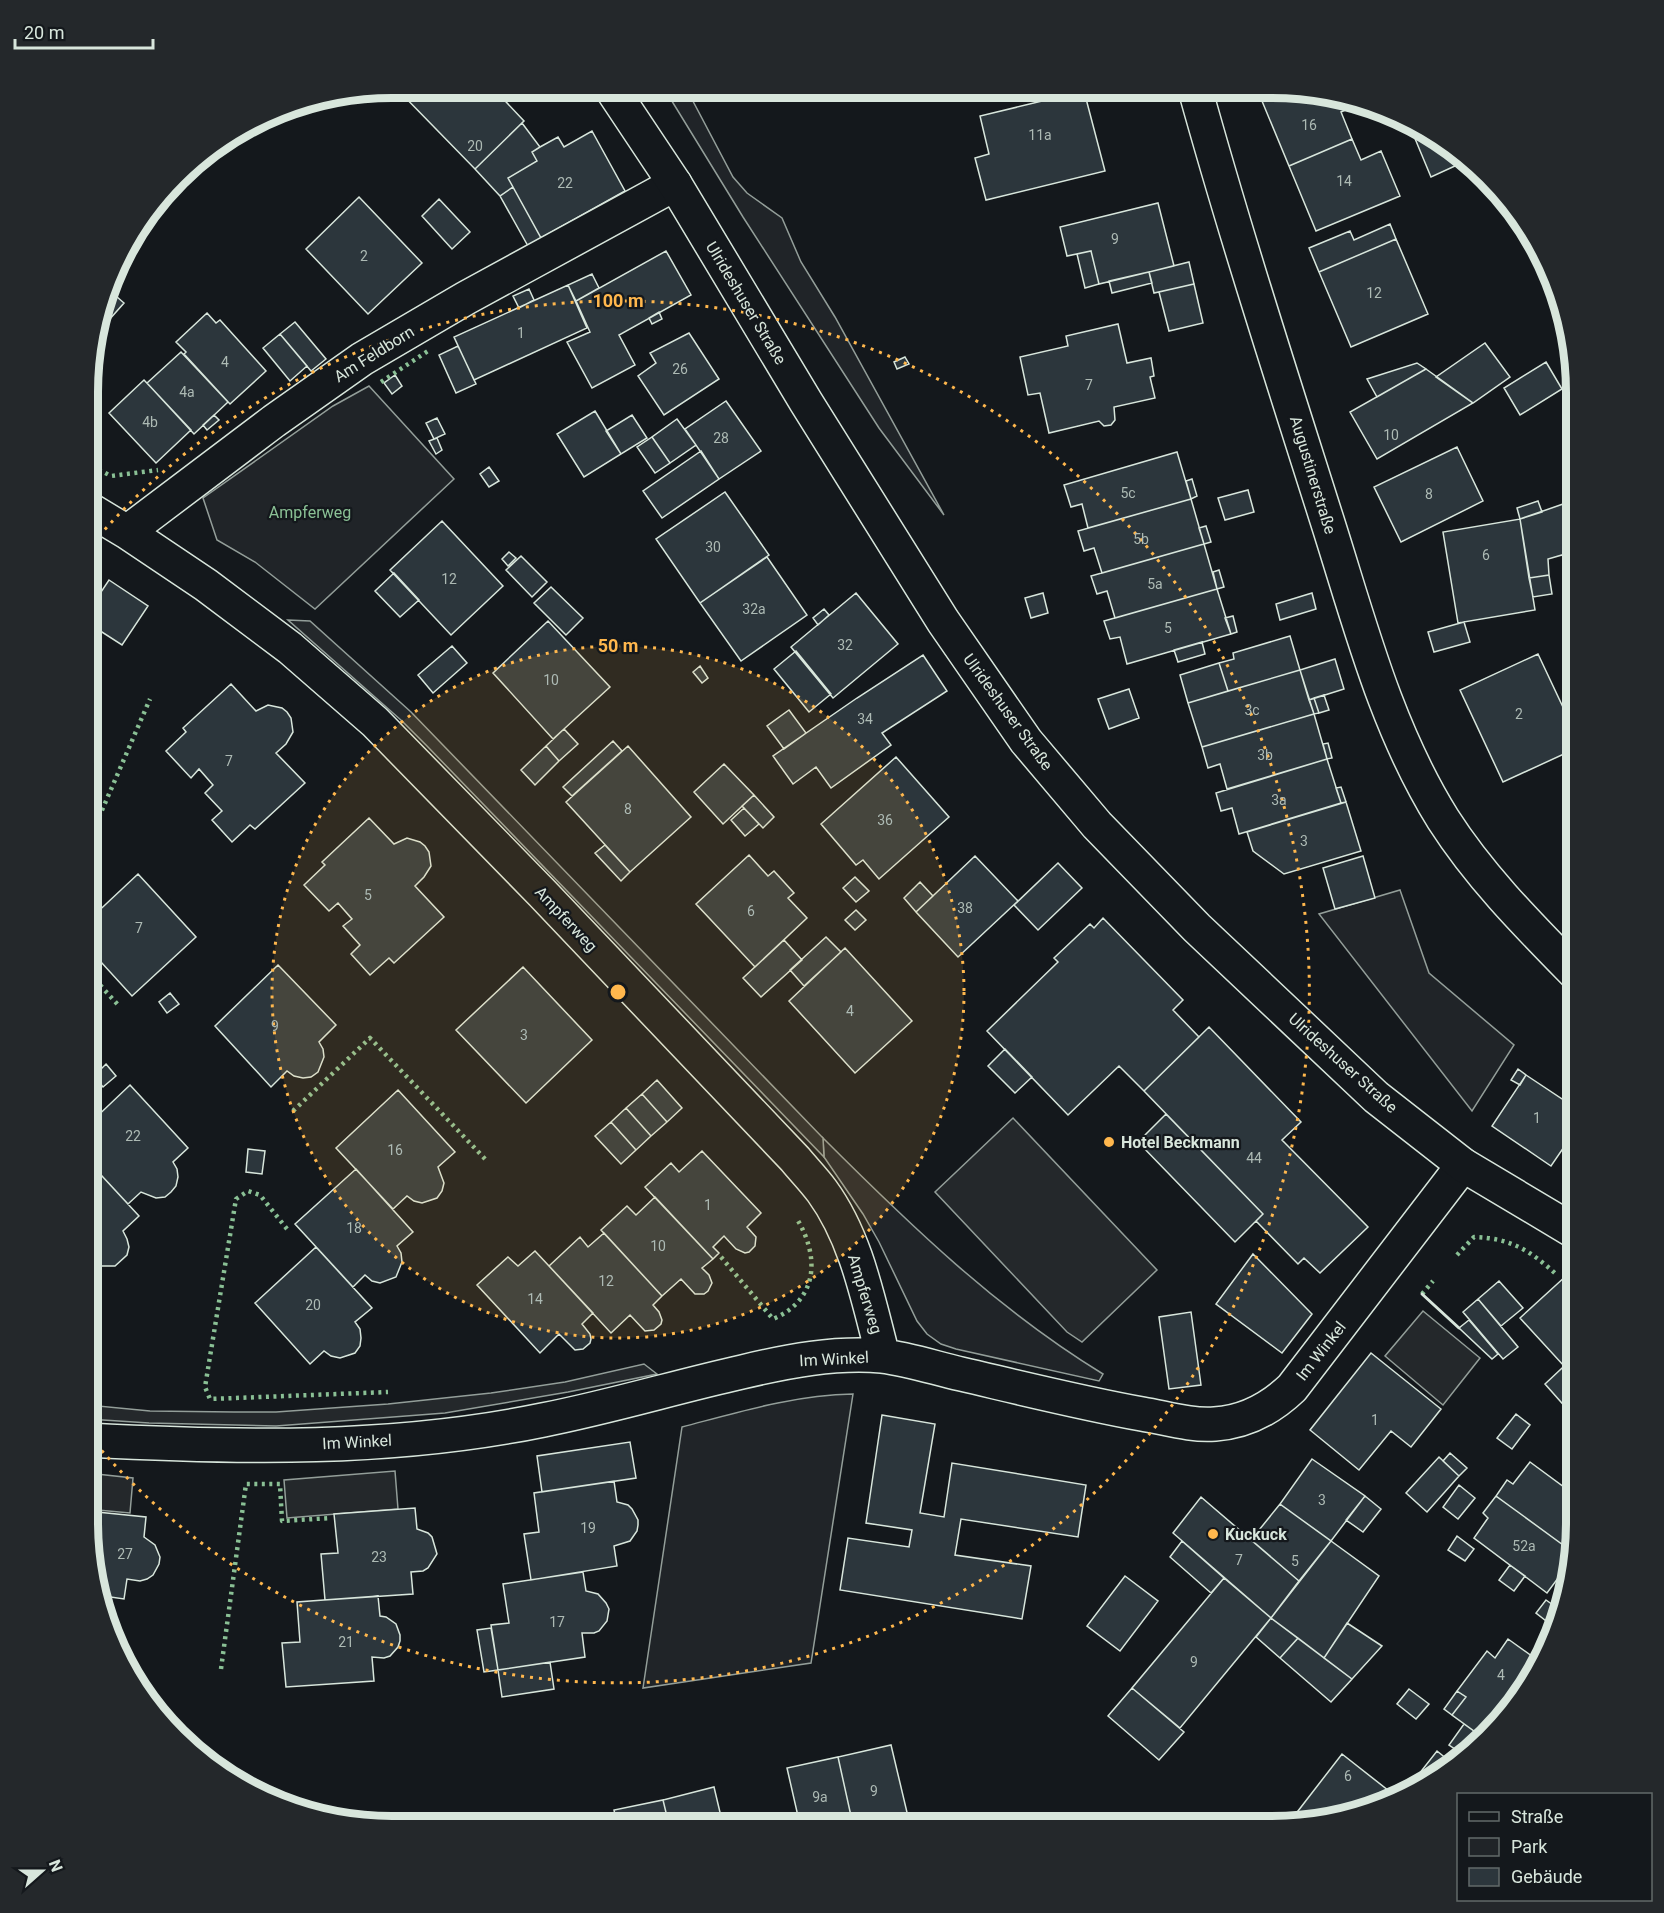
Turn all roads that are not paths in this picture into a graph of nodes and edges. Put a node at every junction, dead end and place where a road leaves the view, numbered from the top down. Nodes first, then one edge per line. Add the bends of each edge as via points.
1 (618, 98) edge
2 (1198, 98) edge
3 (675, 184) junction
4 (98, 515) edge
5 (127, 532) junction
6 (1566, 964) edge
7 (1463, 1165) junction
8 (1566, 1227) edge
9 (883, 1356) junction
10 (98, 1441) edge

1 - 3 street, Ulrideshuser Straße
2 - 6 street, Augustinerstraße via 1305,454 1376,679 1397,730 1462,848 1507,903
3 - 5 street, Am Feldborn via 362,359
3 - 7 street, Ulrideshuser Straße via 937,611 1026,741 1097,825 1197,928 1376,1097
4 - 5 street
5 - 9 street, Ampferweg via 290,648 375,722 795,1160 822,1190 844,1228 864,1283
7 - 8 street, Ulrideshuser Straße
7 - 9 street, Im Winkel via 1305,1372 1281,1398 1251,1416 1216,1424 1185,1422
9 - 10 street, Im Winkel via 818,1356 543,1420 420,1439 238,1447

